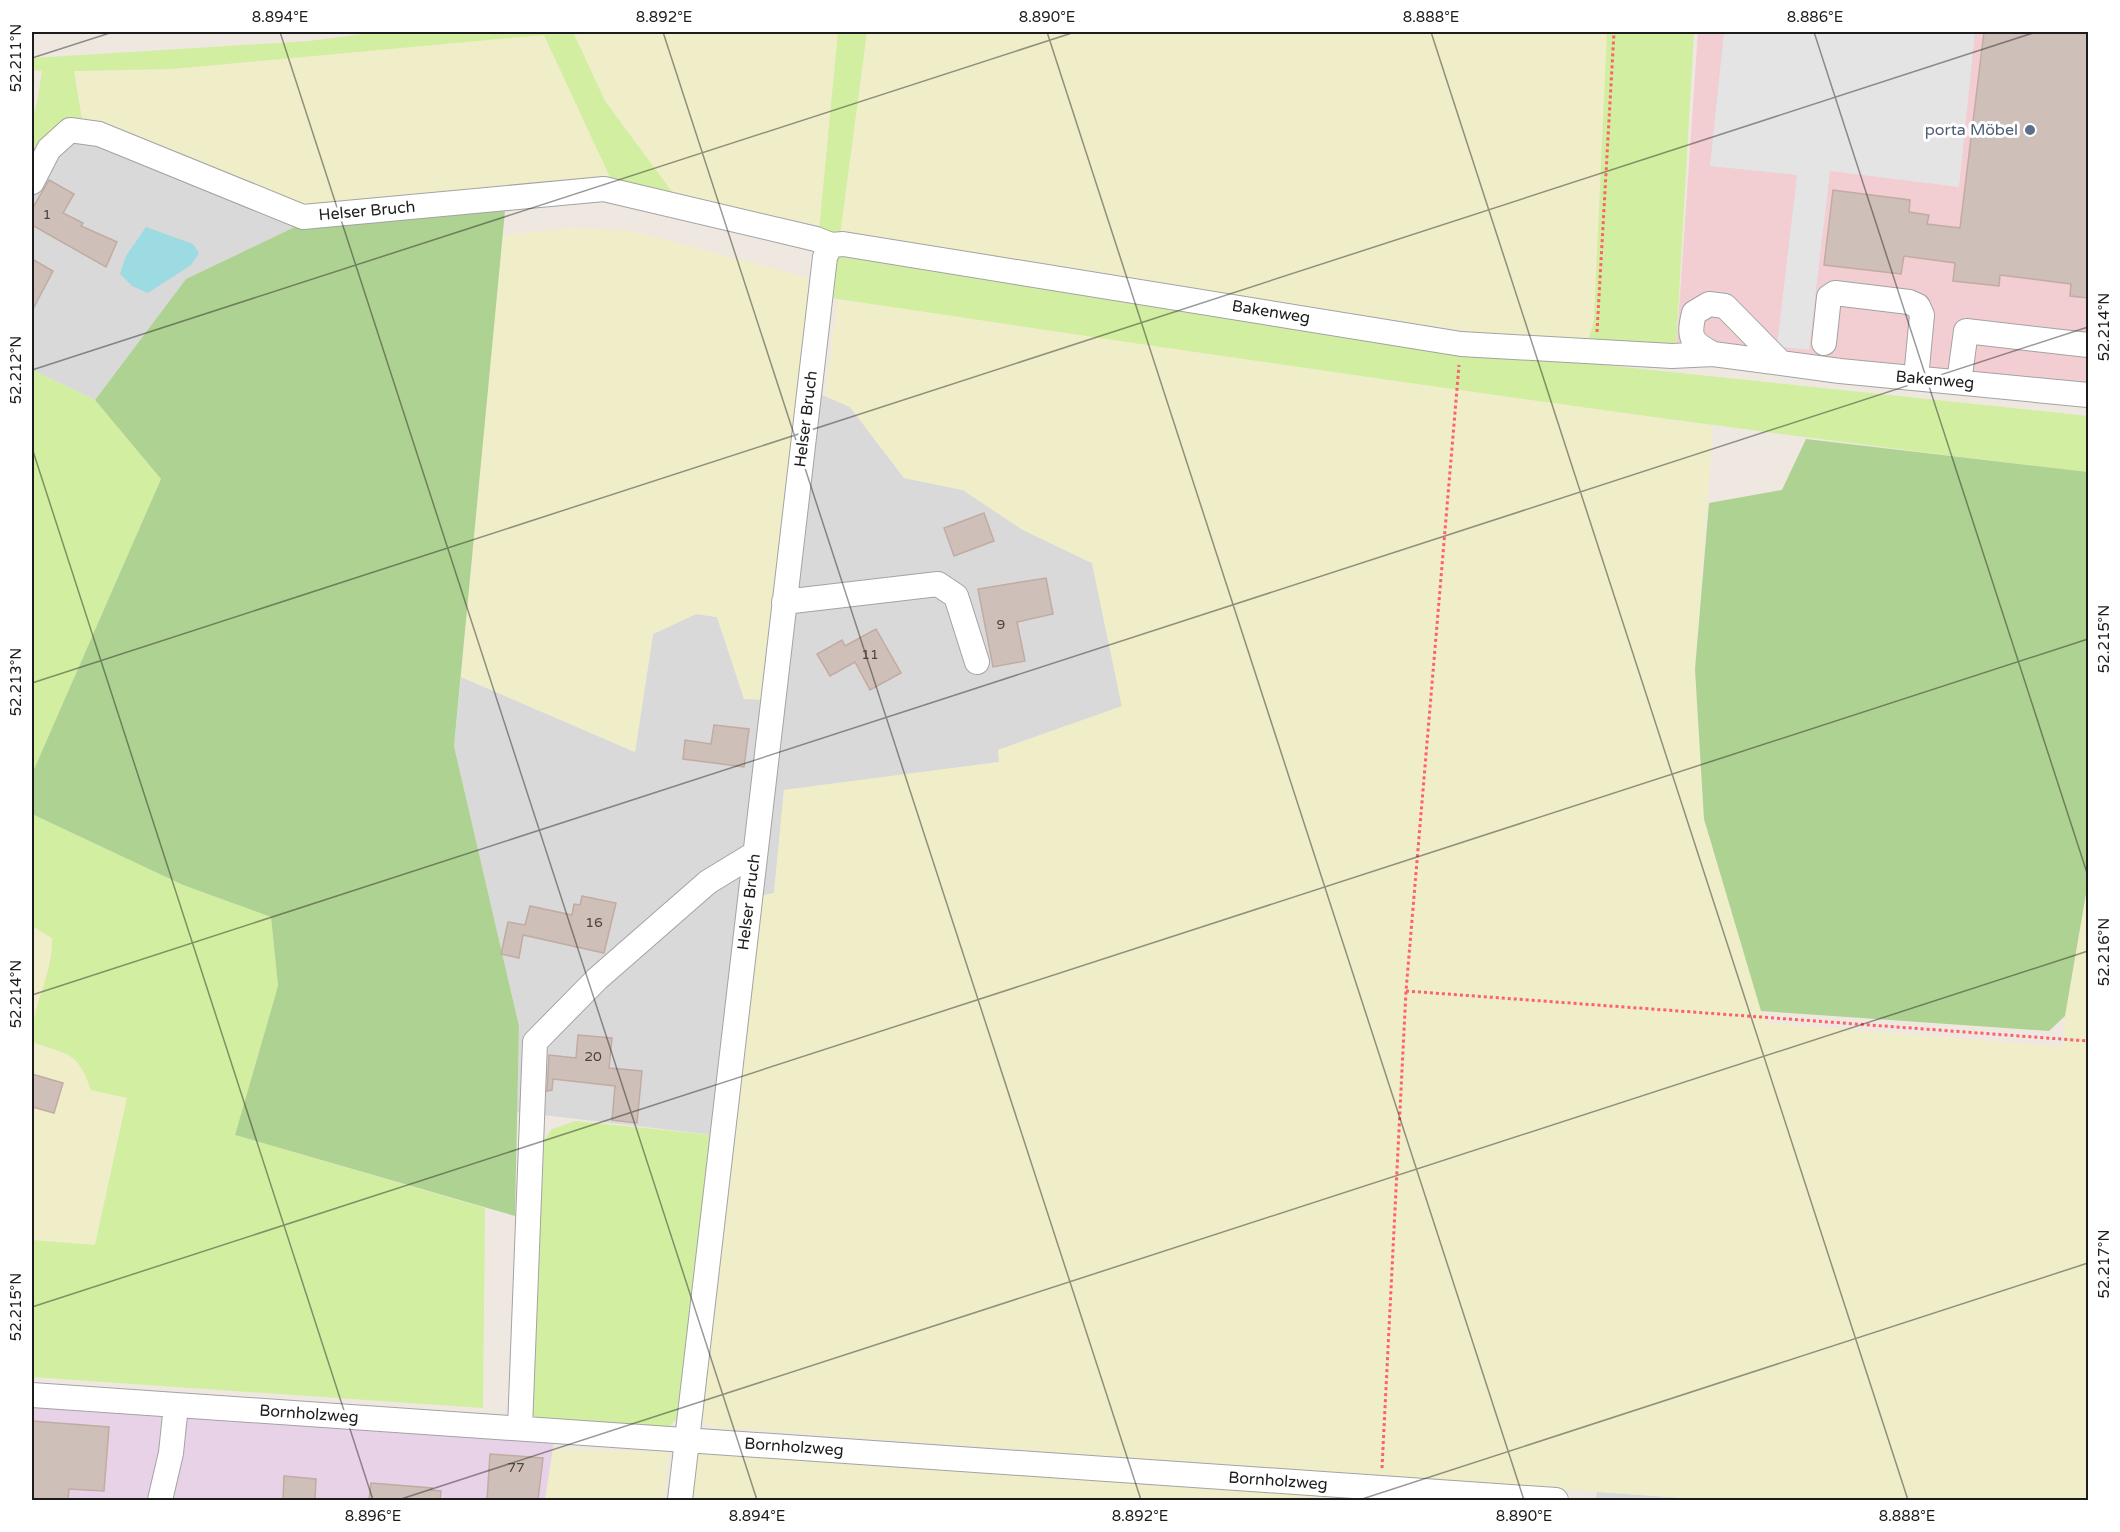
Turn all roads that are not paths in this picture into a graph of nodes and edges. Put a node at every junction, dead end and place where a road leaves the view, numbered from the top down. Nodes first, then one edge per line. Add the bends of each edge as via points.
1 (32, 182) edge
2 (831, 245) junction
3 (1824, 342) dead end
4 (2088, 345) edge
5 (1713, 354) junction
6 (1782, 363) junction
7 (1916, 378) junction
8 (1959, 382) junction
9 (2088, 395) edge
10 (784, 602) junction
11 (977, 662) dead end
12 (754, 854) junction
13 (32, 1395) edge
14 (176, 1405) junction
15 (520, 1428) junction
16 (687, 1439) junction
17 (160, 1500) edge
18 (680, 1500) edge
19 (1556, 1500) edge

1 - 2 street, Helser Bruch via 49,149 70,130 99,134 303,217 604,189
2 - 5 street, Bakenweg via 1461,344 1672,356
2 - 10 street, Helser Bruch via 825,257
3 - 7 street via 1829,297 1835,293 1909,302 1918,306 1922,315
4 - 8 street via 1966,331
5 - 6 street, Bakenweg
5 - 6 street via 1696,344 1689,330 1694,313 1709,304 1725,306
6 - 7 street, Bakenweg
7 - 8 street, Bakenweg
8 - 9 street, Bakenweg
10 - 11 street via 938,584 956,596
10 - 12 street, Helser Bruch
12 - 15 street via 708,882 597,979 535,1042
12 - 16 street, Helser Bruch
13 - 14 street, Bornholzweg
14 - 15 street, Bornholzweg
14 - 17 street via 171,1453
15 - 16 street, Bornholzweg
16 - 18 street, Helser Bruch
16 - 19 street, Bornholzweg

